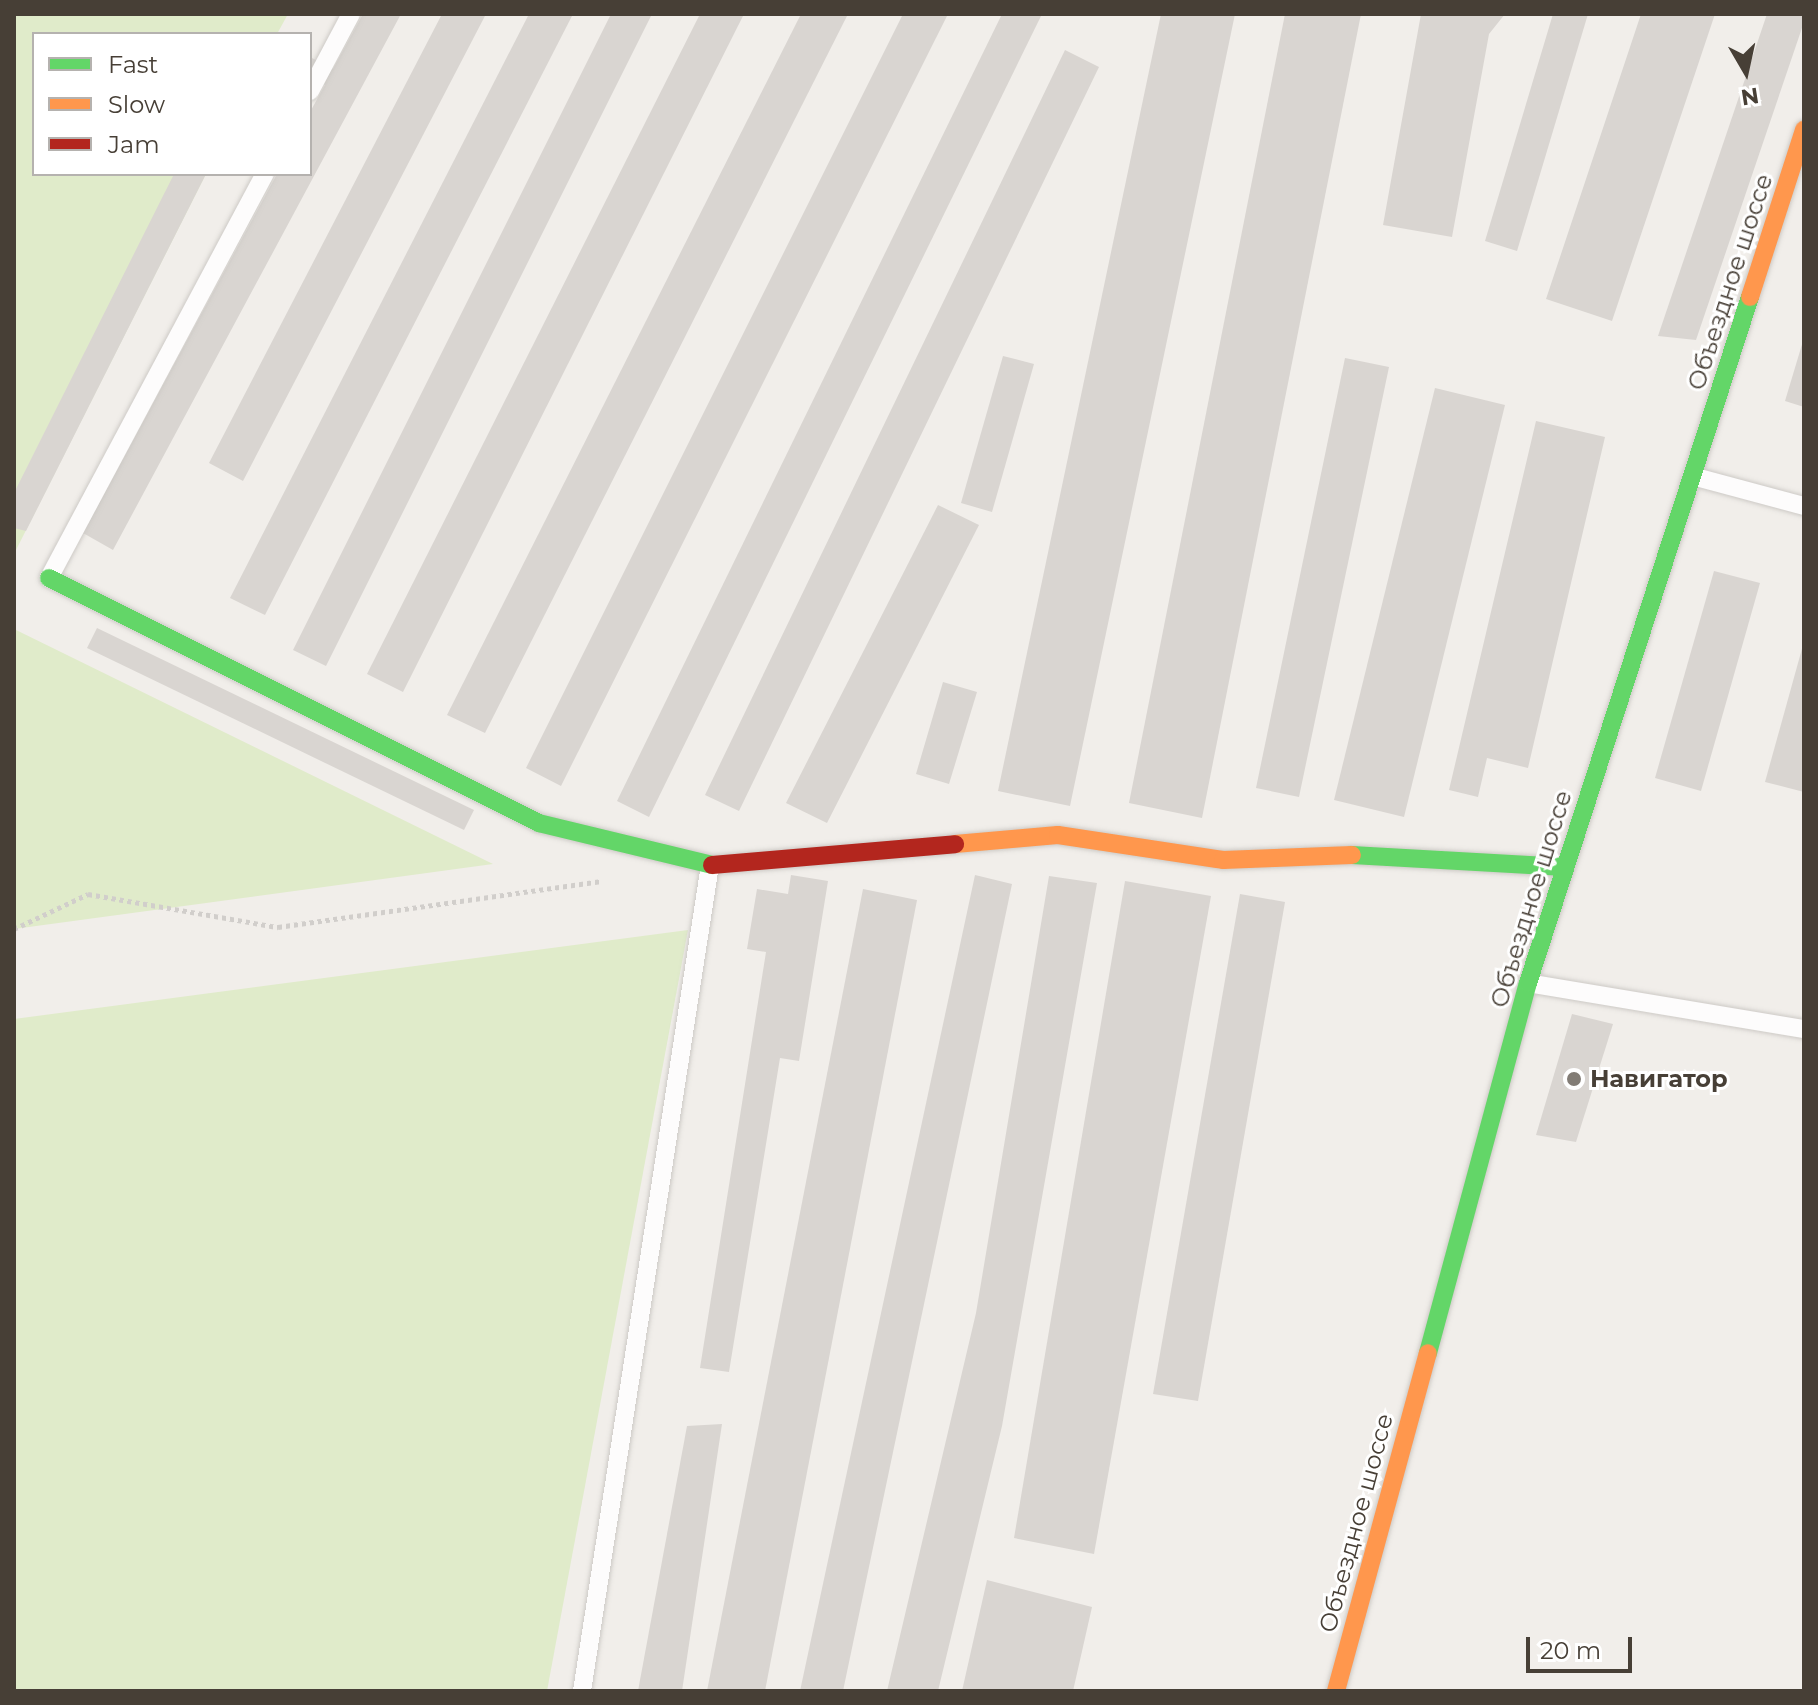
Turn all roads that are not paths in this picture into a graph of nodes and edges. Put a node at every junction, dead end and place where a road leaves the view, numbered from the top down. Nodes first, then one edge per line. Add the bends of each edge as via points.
1 (351, 14) edge
2 (312, 87) edge
3 (1804, 130) edge
4 (264, 176) edge
5 (1692, 476) junction
6 (1804, 506) edge
7 (49, 578) joint
8 (710, 865) junction
9 (1565, 867) junction
10 (1528, 983) junction
11 (1804, 1029) edge
12 (582, 1691) edge
13 (1336, 1691) edge

1 - 2 lane
3 - 5 street, Объездное шоссе
4 - 7 lane
5 - 6 lane
5 - 9 street, Объездное шоссе
7 - 8 street via 539,823
8 - 9 street via 1058,835 1223,860 1392,854
8 - 12 lane
9 - 10 street, Объездное шоссе
10 - 11 lane
10 - 13 street, Объездное шоссе

